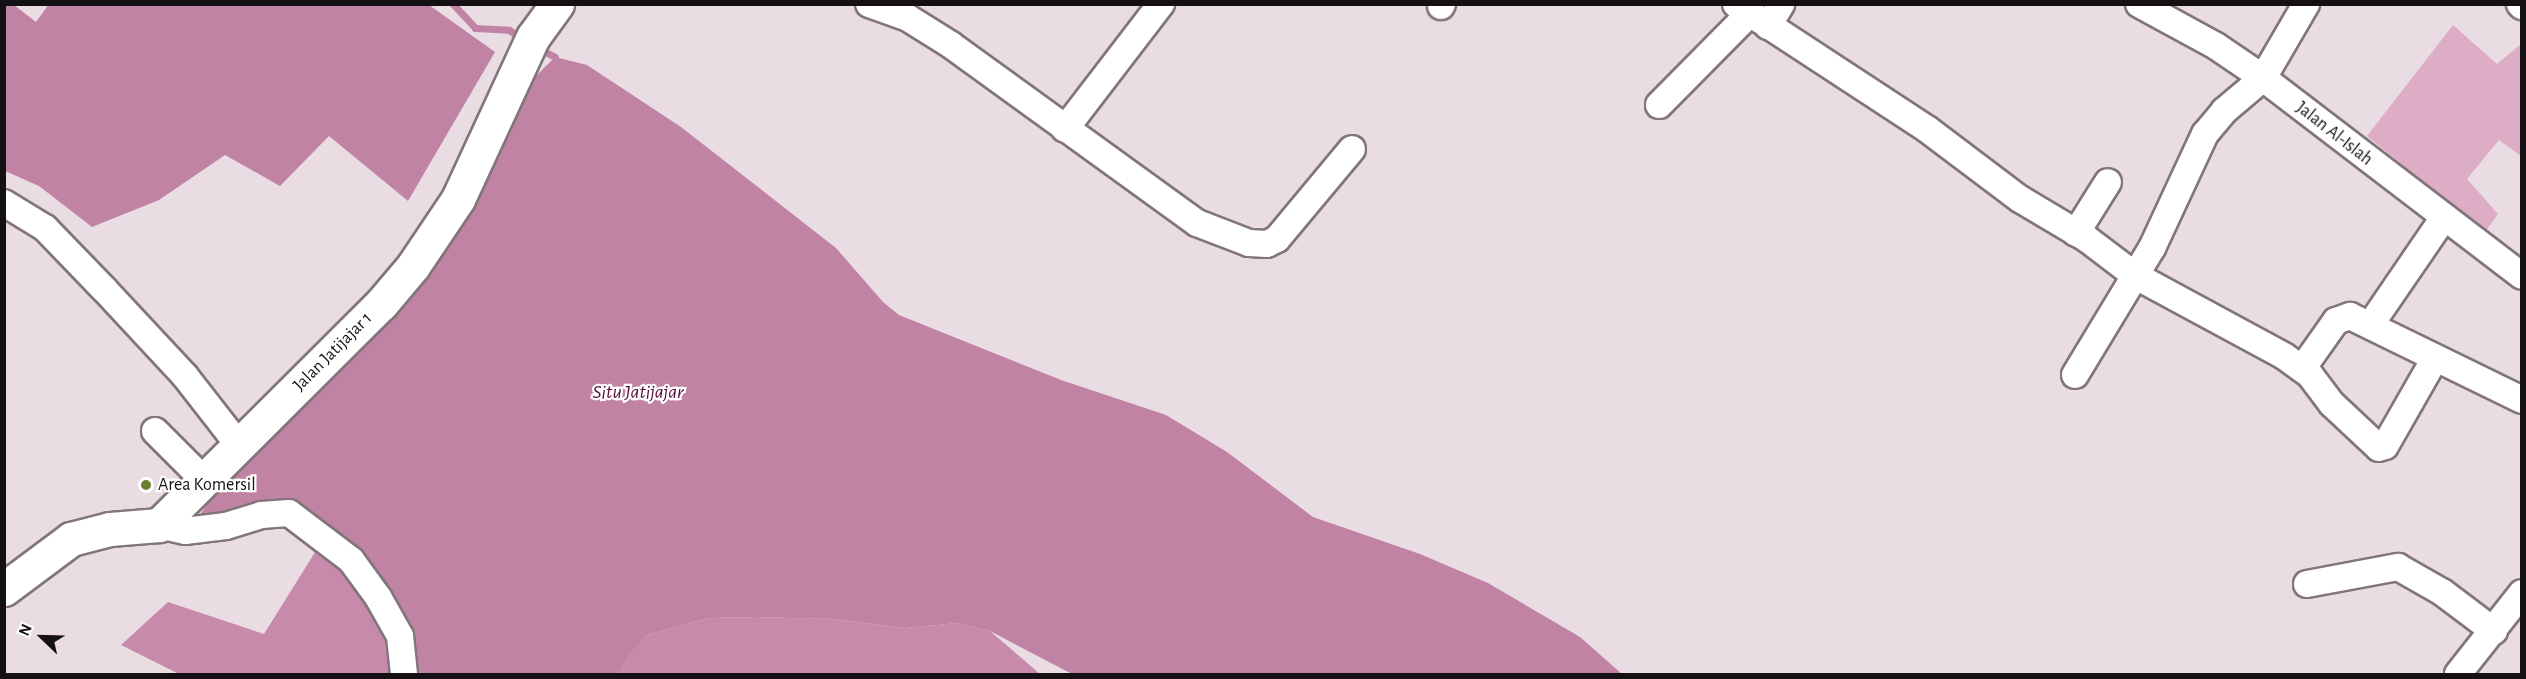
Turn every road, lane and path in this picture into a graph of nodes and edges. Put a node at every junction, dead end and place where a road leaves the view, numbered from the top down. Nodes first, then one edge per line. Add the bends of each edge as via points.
1 (557, 4) edge
2 (869, 4) edge
3 (1161, 4) edge
4 (1781, 4) edge
5 (2139, 4) edge
6 (2306, 4) edge
7 (1751, 15) edge
8 (2263, 78) junction
9 (1659, 105) dead end
10 (1065, 129) junction
11 (1352, 149) dead end
12 (2108, 182) dead end
13 (4, 203) edge
14 (2443, 219) junction
15 (2076, 232) junction
16 (2517, 263) edge
17 (2136, 276) junction
18 (2371, 324) junction
19 (2434, 360) junction
20 (2302, 369) junction
21 (2075, 375) dead end
22 (2522, 400) edge
23 (155, 431) dead end
24 (241, 447) junction
25 (205, 481) junction
26 (159, 525) junction
27 (2307, 584) dead end
28 (4, 589) edge
29 (2522, 593) edge
30 (2494, 631) junction
31 (404, 675) edge
32 (2458, 675) edge

1 - 24 street, Jalan Jatijajar 1 via 530,43 458,199 413,266
2 - 10 street via 908,18 951,45
3 - 10 street
4 - 7 street
5 - 8 street, Jalan Al-Islah via 2216,46
6 - 8 street
7 - 9 street
7 - 15 street via 1927,129 2020,199
8 - 14 street, Jalan Al-Islah
8 - 17 street via 2224,111 2205,134
10 - 11 street via 1197,223 1260,244 1277,239
12 - 15 street
13 - 24 street via 45,228 105,289 185,376
14 - 16 street, Jalan Al-Islah
14 - 18 street
15 - 17 street
17 - 20 street
17 - 21 street
18 - 19 street
18 - 20 street via 2350,316 2336,321
19 - 20 street via 2385,446 2379,448
19 - 22 street
23 - 25 street
24 - 25 street, Jalan Jatijajar 1
25 - 26 street, Jalan Jatijajar 1
26 - 28 street via 110,529 71,540
26 - 31 street via 185,531 289,513 351,560 378,597 400,636
27 - 30 street via 2398,567 2442,592
29 - 30 street
30 - 32 street

